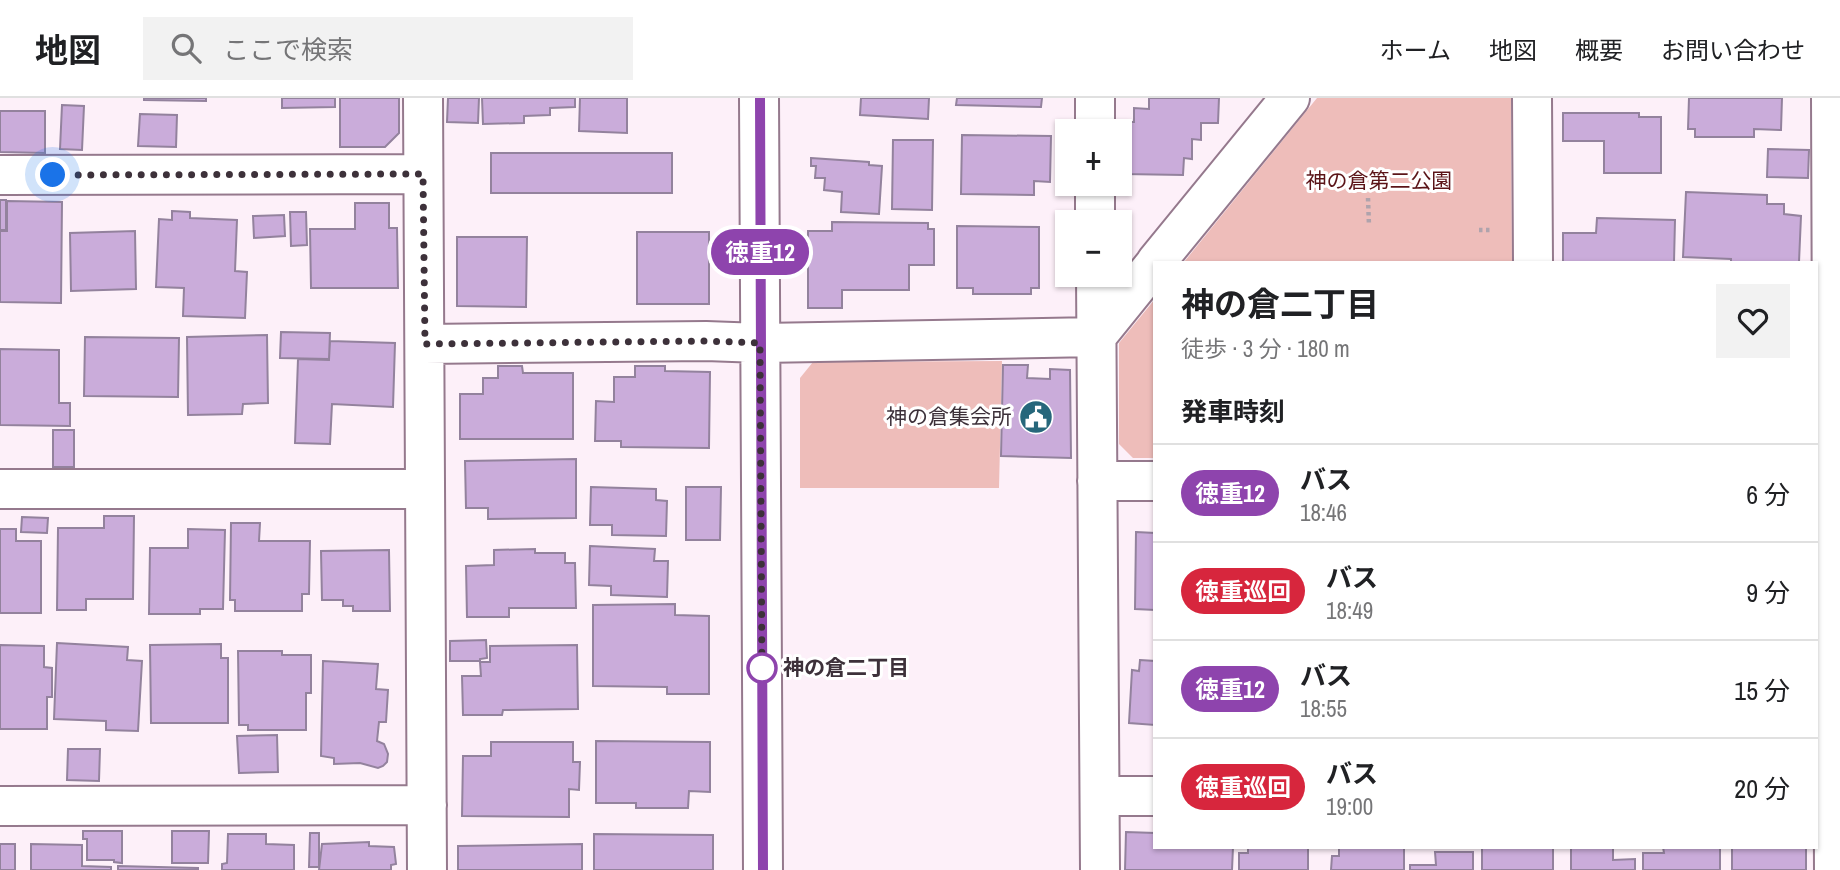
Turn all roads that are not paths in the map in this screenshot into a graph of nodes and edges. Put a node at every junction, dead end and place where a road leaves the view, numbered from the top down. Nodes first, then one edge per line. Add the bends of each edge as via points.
1 (423, 98) edge
2 (760, 98) edge
3 (1095, 98) edge
4 (1290, 98) edge
5 (1532, 98) edge
6 (1831, 98) edge
7 (1095, 119) edge
8 (423, 174) junction
9 (0, 175) edge
10 (1836, 195) edge
11 (1158, 261) edge
12 (1533, 261) edge
13 (1153, 267) edge
14 (1096, 287) edge
15 (1096, 337) junction
16 (760, 343) junction
17 (425, 344) junction
18 (1825, 480) edge
19 (1097, 481) junction
20 (1153, 481) edge
21 (0, 489) edge
22 (424, 489) junction
23 (1830, 792) edge
24 (1100, 796) junction
25 (1153, 796) edge
26 (428, 805) junction
27 (0, 806) edge
28 (427, 870) edge
29 (763, 870) edge
30 (1100, 870) edge
31 (1834, 870) edge

1 - 8 street
2 - 16 street
3 - 7 street
4 - 11 street
5 - 12 street
6 - 10 street
8 - 9 street
8 - 17 street
10 - 18 street
13 - 15 street
14 - 15 street
15 - 16 street
15 - 19 street
16 - 17 street
16 - 29 street
17 - 22 street
18 - 23 street
19 - 20 street
19 - 24 street
21 - 22 street
22 - 26 street
23 - 31 street
24 - 25 street
24 - 30 street
26 - 27 street
26 - 28 street

